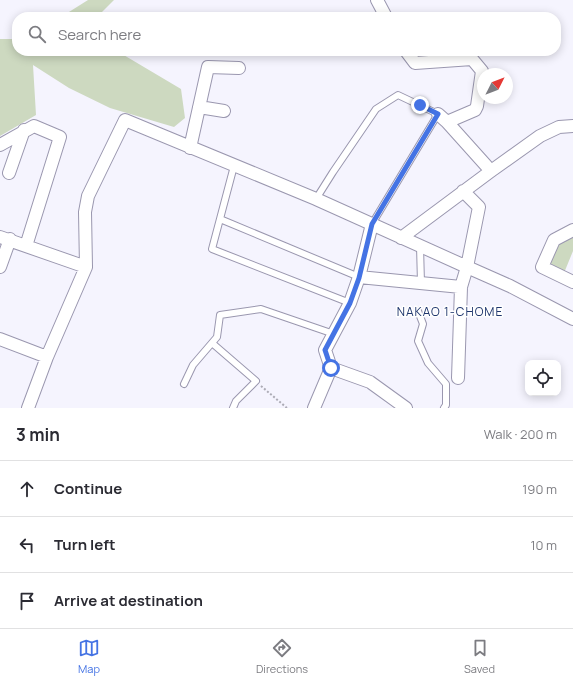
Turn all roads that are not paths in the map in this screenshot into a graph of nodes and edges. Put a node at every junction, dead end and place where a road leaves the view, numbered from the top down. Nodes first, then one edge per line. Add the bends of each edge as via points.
1 (377, 0) edge
2 (383, 12) edge
3 (410, 56) edge
4 (239, 68) dead end
5 (200, 107) junction
6 (224, 111) dead end
7 (443, 118) junction
8 (573, 126) edge
9 (24, 130) junction
10 (0, 145) edge
11 (190, 148) junction
12 (234, 166) junction
13 (490, 170) junction
14 (9, 173) dead end
15 (463, 191) junction
16 (316, 199) junction
17 (220, 219) junction
18 (372, 224) junction
19 (573, 230) edge
20 (5, 238) edge
21 (401, 238) junction
22 (26, 246) junction
23 (420, 246) junction
24 (86, 266) junction
25 (0, 267) edge
26 (467, 267) junction
27 (359, 278) junction
28 (573, 282) edge
29 (421, 283) junction
30 (461, 287) junction
31 (350, 303) junction
32 (418, 311) dead end
33 (572, 316) edge
34 (334, 334) junction
35 (1, 342) edge
36 (212, 343) junction
37 (47, 358) junction
38 (331, 368) junction
39 (458, 378) dead end
40 (184, 384) dead end
41 (28, 408) edge
42 (233, 408) edge
43 (314, 408) edge
44 (406, 408) edge
45 (444, 408) edge

1 - 2 street
3 - 7 street via 415,63 472,59 482,71 475,110
4 - 5 street via 208,67
5 - 6 street
5 - 11 street
7 - 13 street
7 - 16 lane via 398,95 376,109
7 - 18 lane
8 - 13 street via 559,127 540,136
9 - 10 street
9 - 14 street
9 - 22 street via 34,126 60,137
11 - 12 street
11 - 24 street via 125,120 88,196 85,212
12 - 16 street
12 - 17 lane
13 - 15 street
15 - 21 street
15 - 26 street via 479,207
16 - 18 street
17 - 27 lane
17 - 31 lane via 212,249
18 - 21 street
18 - 27 street
19 - 28 street via 554,240 542,267
20 - 22 street
20 - 25 street
21 - 23 street
22 - 24 street
23 - 26 street
23 - 29 lane
24 - 37 street
26 - 30 street
26 - 33 street
27 - 29 street
27 - 31 street
29 - 30 street
30 - 39 street
31 - 34 street
32 - 45 lane via 423,324 418,341 428,363 446,384
34 - 36 lane via 261,309 220,315 217,337
34 - 38 street via 325,350
35 - 37 street
36 - 40 lane via 192,365
36 - 42 lane via 256,381 236,401
37 - 41 street
38 - 43 street
38 - 44 street via 370,382

